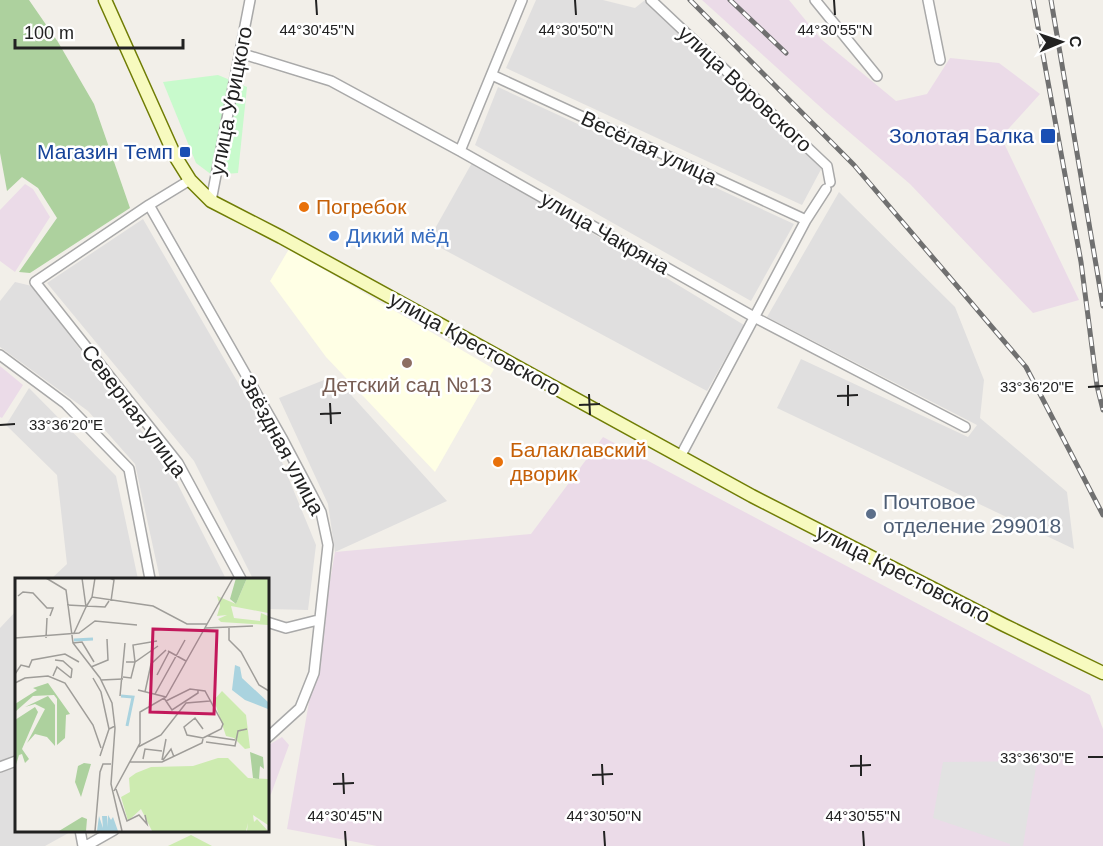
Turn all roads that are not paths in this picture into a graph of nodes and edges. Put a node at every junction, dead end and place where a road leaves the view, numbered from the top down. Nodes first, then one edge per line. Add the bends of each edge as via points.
1 (105, 0) edge
2 (250, 0) edge
3 (522, 0) edge
4 (651, 0) edge
5 (815, 0) edge
6 (928, 0) edge
7 (240, 53) junction
8 (940, 60) dead end
9 (492, 75) junction
10 (878, 76) dead end
11 (460, 151) junction
12 (190, 180) junction
13 (211, 201) junction
14 (149, 205) junction
15 (806, 220) junction
16 (754, 317) junction
17 (0, 355) edge
18 (965, 428) dead end
19 (680, 457) junction
20 (150, 578) edge
21 (240, 578) edge
22 (318, 620) junction
23 (268, 622) edge
24 (1103, 673) edge
25 (268, 737) edge
26 (15, 761) edge
27 (0, 767) edge
28 (80, 831) edge
29 (112, 831) edge
30 (84, 846) edge

1 - 12 main road, улица Крестовского via 175,156
2 - 7 street, улица Урицкого
3 - 9 street
4 - 15 street, улица Воровского via 828,166 828,185
5 - 10 street
6 - 8 street
7 - 11 street, улица Чакряна via 331,81
7 - 13 street, улица Урицкого
9 - 11 street
9 - 15 street, Весёлая улица
11 - 16 street, улица Чакряна
12 - 13 main road, улица Крестовского
12 - 14 street
13 - 19 main road, улица Крестовского
14 - 21 street, Северная улица via 35,282 178,463
14 - 22 street, Звёздная улица via 321,512 328,545
15 - 16 street
16 - 18 street, улица Чакряна
16 - 19 street
17 - 20 street via 66,404 129,469
19 - 24 main road, улица Крестовского
22 - 23 street via 286,628
22 - 25 street, Звёздная улица via 314,673 300,708
26 - 27 street
28 - 30 street
29 - 30 street

